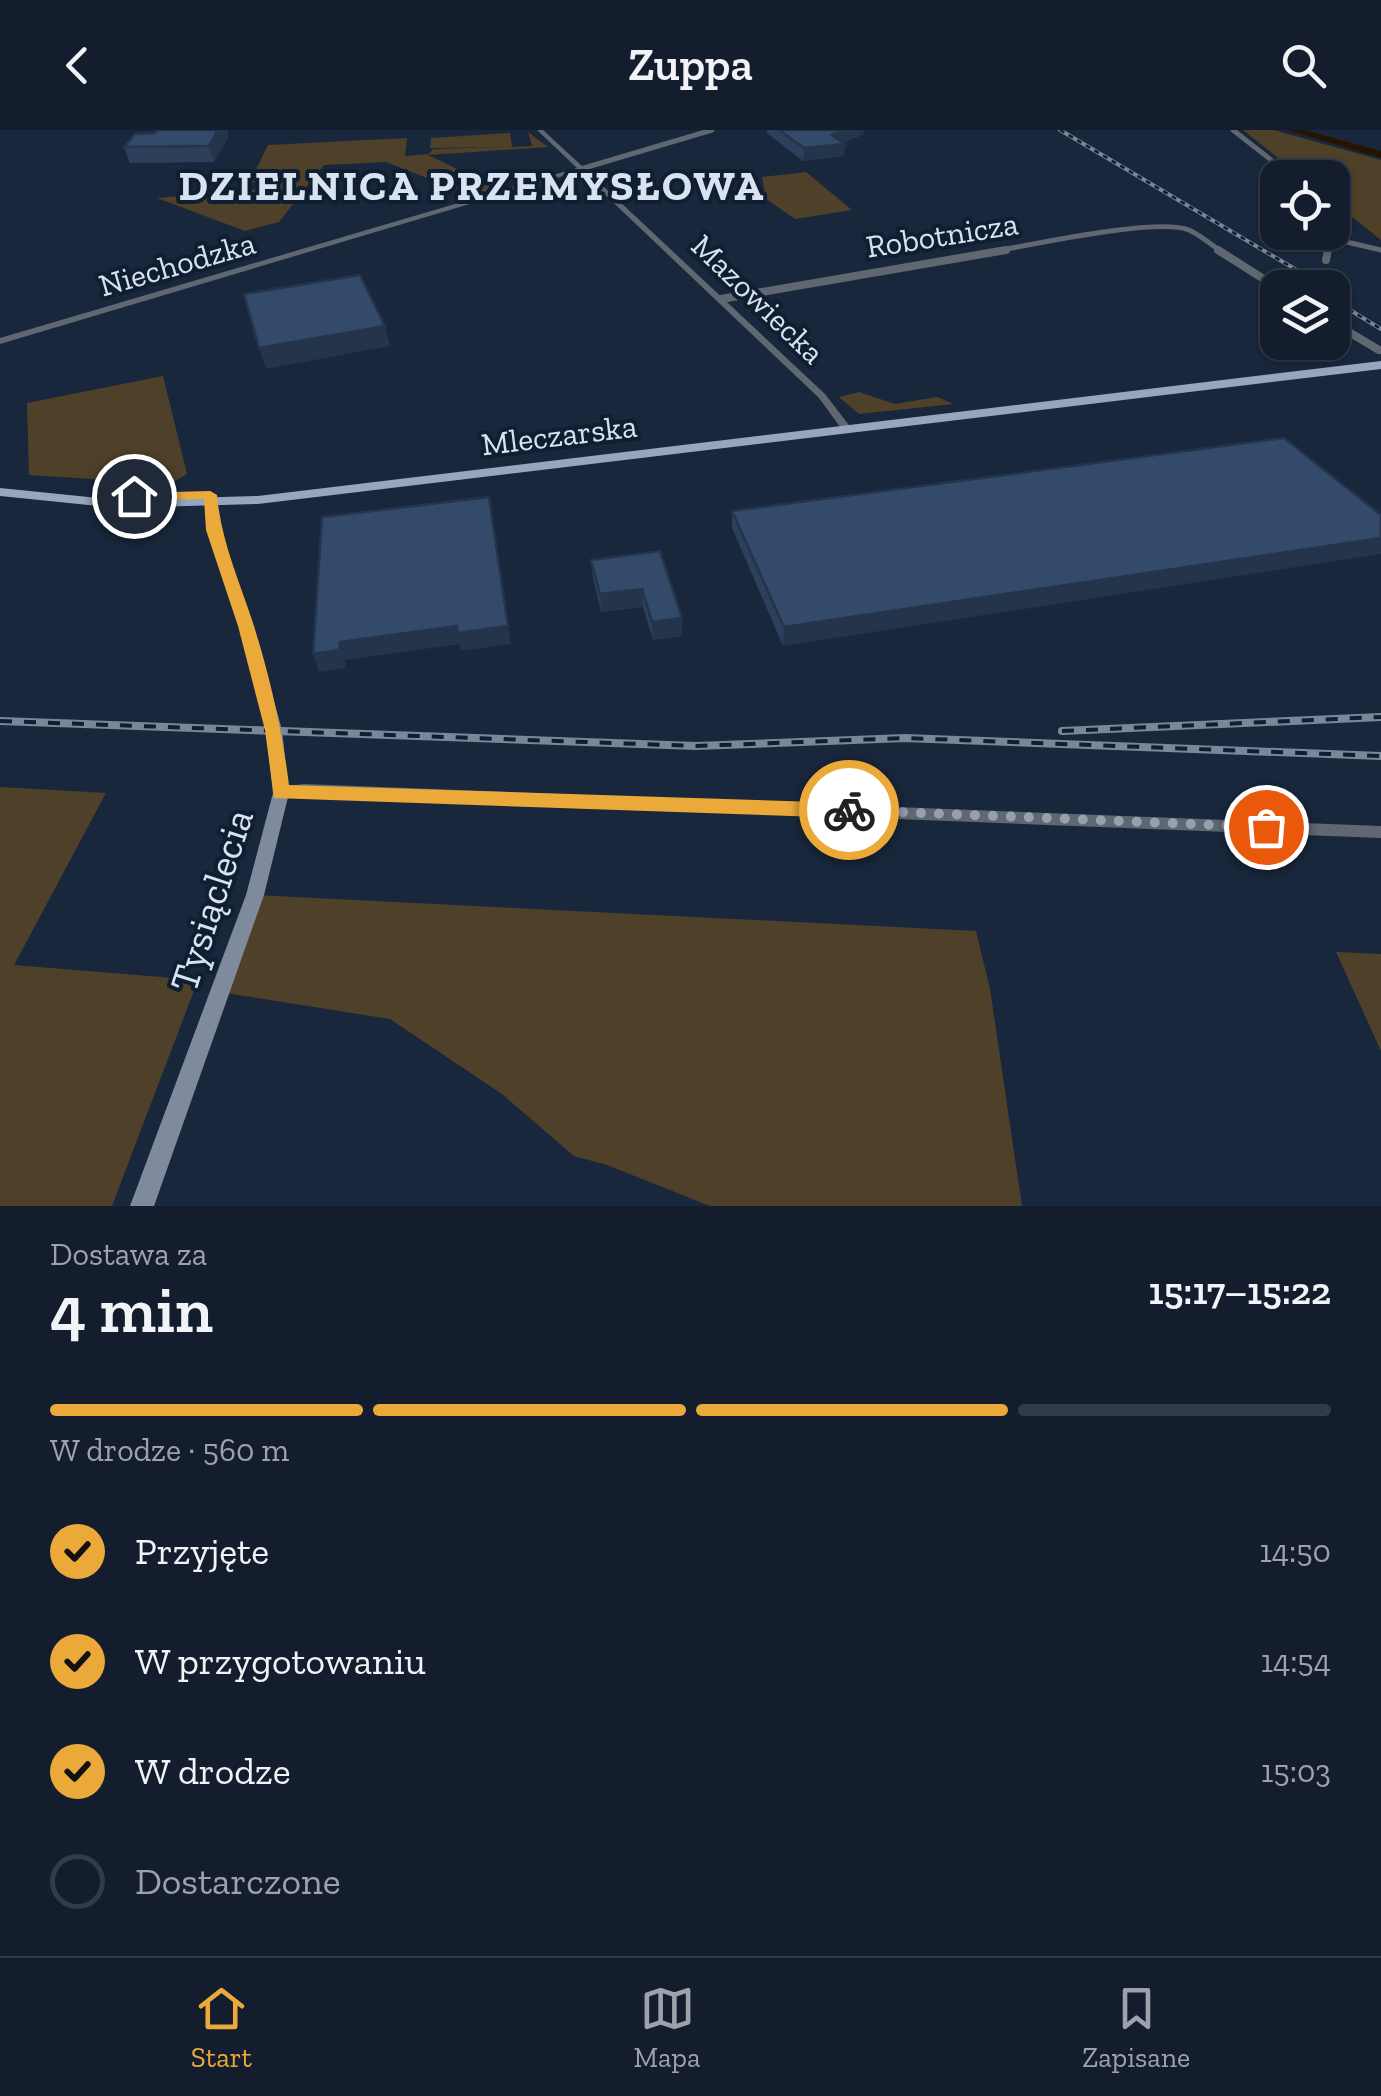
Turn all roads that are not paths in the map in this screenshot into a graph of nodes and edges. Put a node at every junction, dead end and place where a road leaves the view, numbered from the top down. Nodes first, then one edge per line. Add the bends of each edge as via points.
1 (540, 130) edge
2 (712, 130) edge
3 (1233, 130) edge
4 (1271, 160) edge
5 (584, 168) junction
6 (1350, 243) edge
7 (1327, 250) edge
8 (1381, 250) edge
9 (1326, 260) dead end
10 (1260, 276) edge
11 (721, 299) junction
12 (1350, 333) edge
13 (0, 341) edge
14 (1379, 350) edge
15 (1381, 365) edge
16 (845, 426) junction
17 (0, 484) edge
18 (0, 492) edge
19 (209, 499) junction
20 (281, 793) junction
21 (1381, 832) edge
22 (142, 1206) edge

1 - 5 street, Mazowiecka
2 - 5 street, Niechodzka
3 - 4 street
5 - 11 street, Mazowiecka
5 - 13 street, Niechodzka
6 - 8 street
7 - 9 street
10 - 11 street, Robotnicza via 1188,230 1172,227 1101,233
11 - 16 street, Mazowiecka
12 - 14 street
15 - 16 main road, Mleczarska
16 - 19 main road, Mleczarska
17 - 19 main road, Mleczarska
18 - 19 main road, Mleczarska via 86,502
19 - 20 main road, Tysiąclecia via 274,730
20 - 21 street
20 - 22 main road, Tysiąclecia via 255,894

